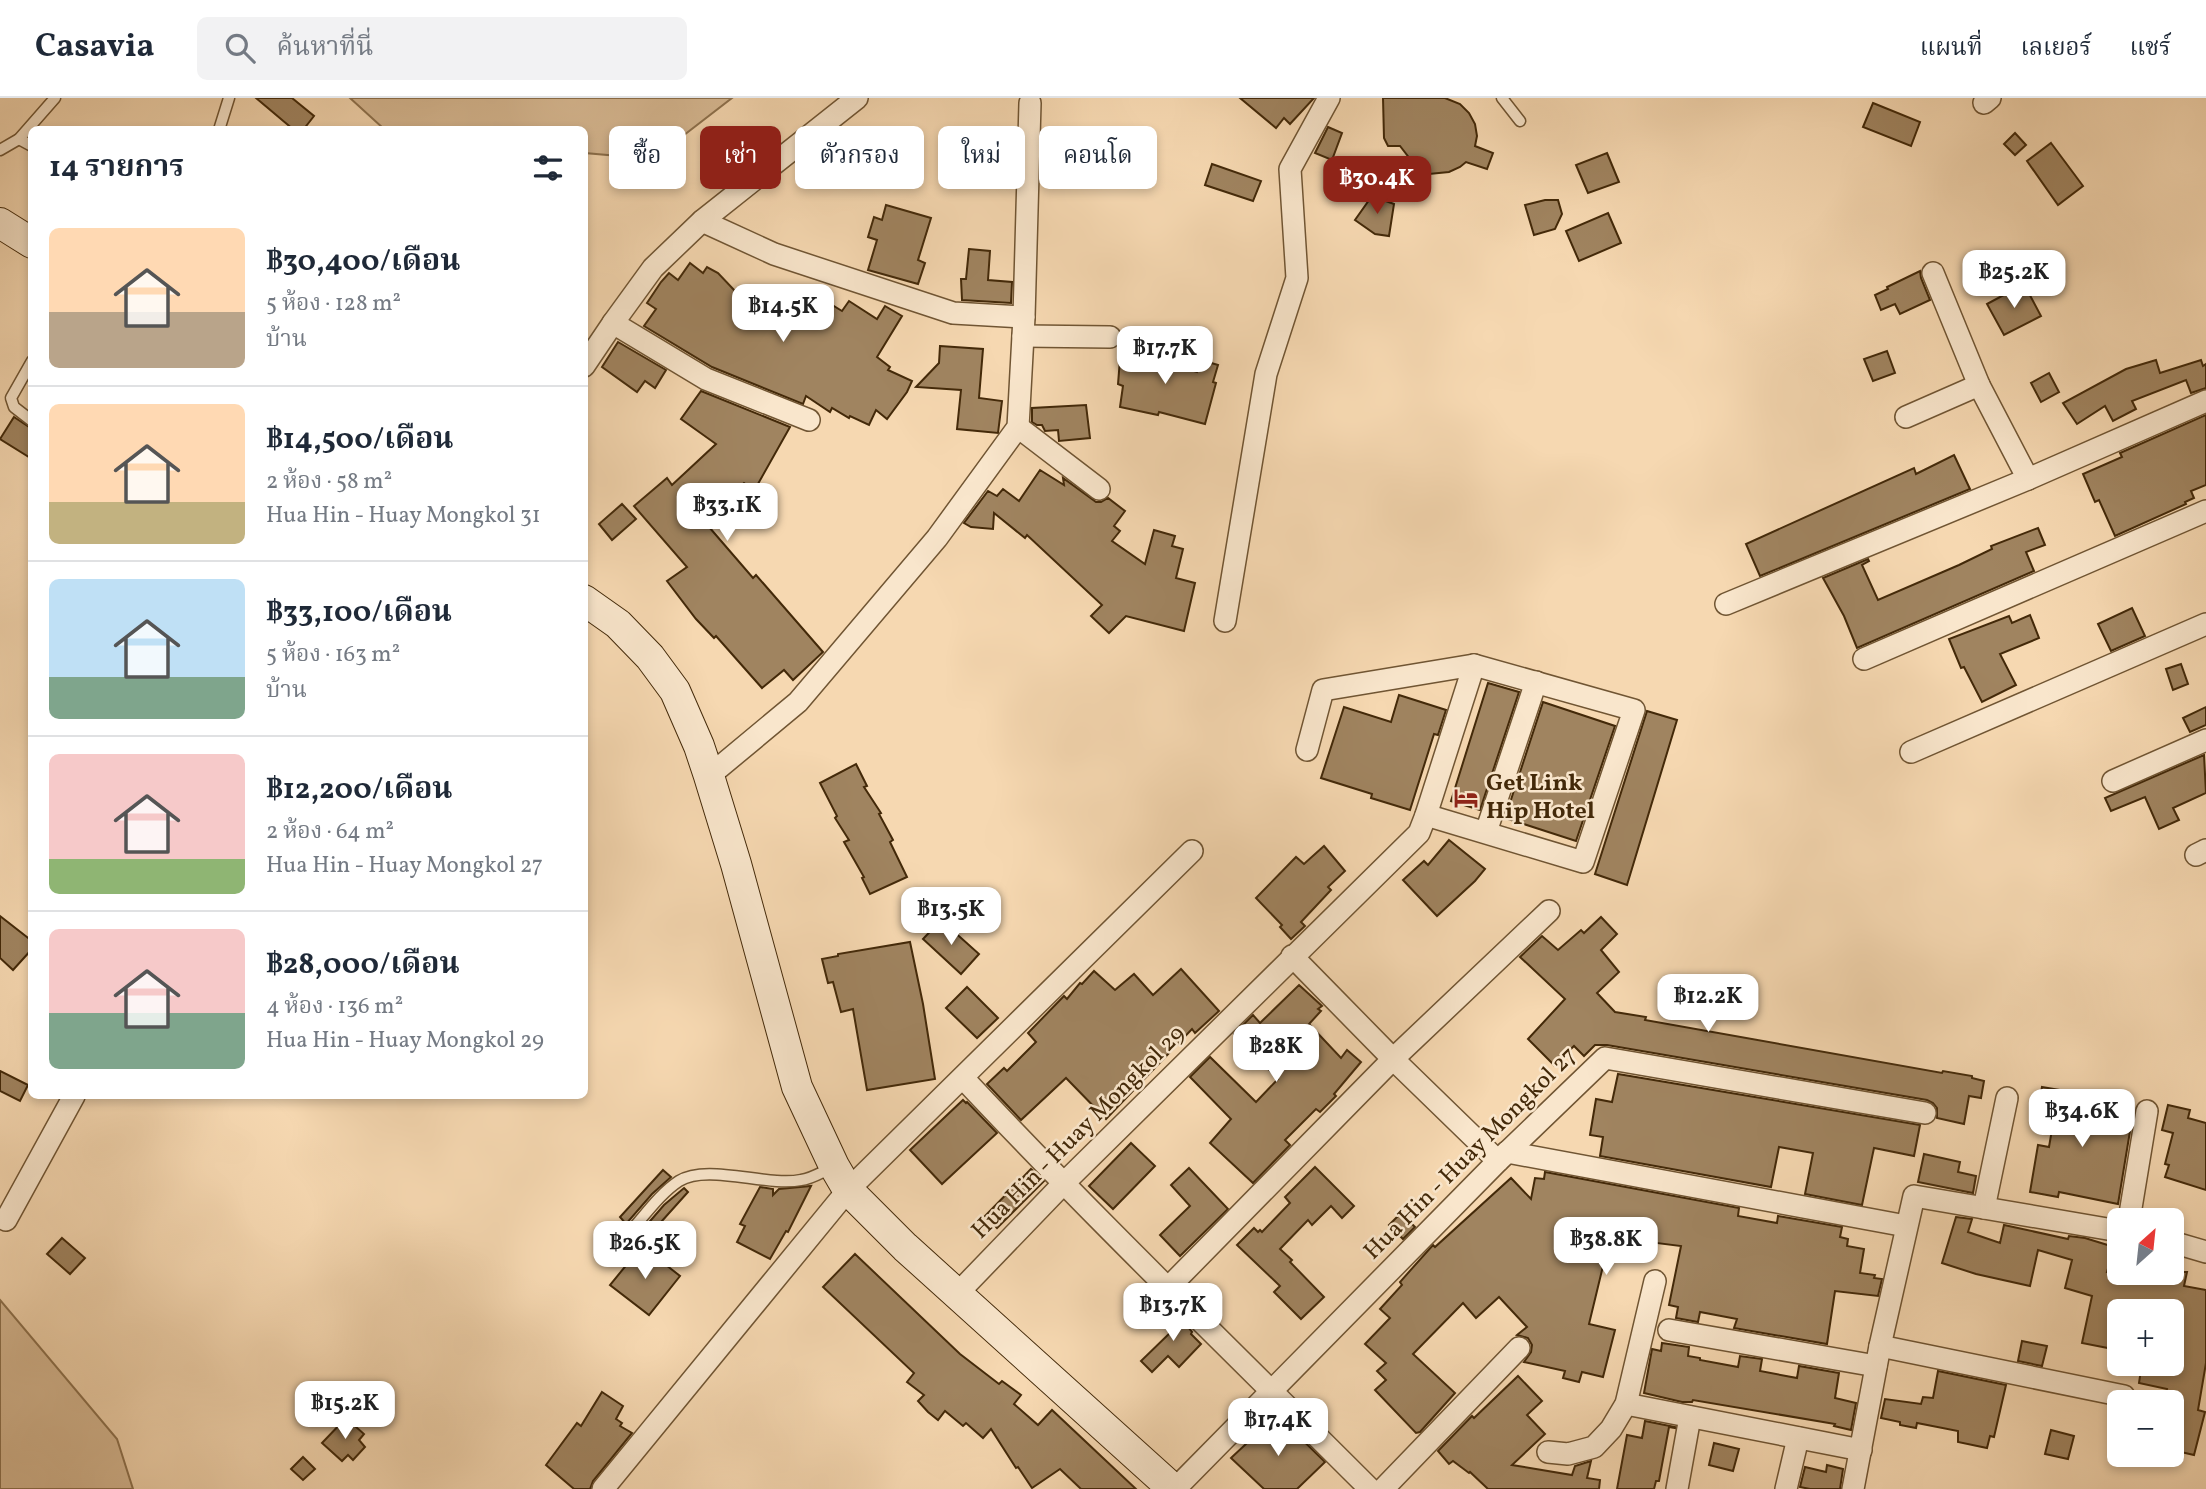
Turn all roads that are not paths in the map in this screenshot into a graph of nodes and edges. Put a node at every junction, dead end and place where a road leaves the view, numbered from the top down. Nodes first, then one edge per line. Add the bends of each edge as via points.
1 (55, 98) edge
2 (229, 98) edge
3 (857, 98) edge
4 (1329, 98) edge
5 (1502, 98) edge
6 (1030, 103) dead end
7 (1520, 121) dead end
8 (30, 126) edge
9 (220, 126) edge
10 (28, 129) edge
11 (19, 139) junction
12 (28, 144) edge
13 (0, 150) edge
14 (702, 221) junction
15 (0, 223) edge
16 (28, 240) edge
17 (1933, 273) dead end
18 (613, 323) junction
19 (1024, 326) junction
20 (1110, 337) dead end
21 (588, 360) edge
22 (28, 367) edge
23 (1979, 385) junction
24 (2206, 401) edge
25 (1906, 417) dead end
26 (28, 418) edge
27 (809, 420) dead end
28 (1018, 427) junction
29 (2028, 479) junction
30 (1099, 489) dead end
31 (2206, 511) edge
32 (588, 603) edge
33 (1726, 604) dead end
34 (1225, 621) dead end
35 (2206, 624) edge
36 (1864, 659) dead end
37 (1474, 665) junction
38 (1536, 682) junction
39 (2206, 740) edge
40 (1307, 750) dead end
41 (1910, 752) dead end
42 (709, 776) junction
43 (2113, 781) dead end
44 (1423, 824) junction
45 (1486, 832) junction
46 (1192, 850) dead end
47 (1549, 911) dead end
48 (1292, 956) junction
49 (1393, 1059) junction
50 (962, 1079) junction
51 (2007, 1098) dead end
52 (72, 1099) edge
53 (2147, 1111) dead end
54 (1925, 1113) dead end
55 (1502, 1157) junction
56 (841, 1178) junction
57 (1063, 1184) junction
58 (1984, 1208) junction
59 (2131, 1208) edge
60 (6, 1220) dead end
61 (1906, 1226) junction
62 (2107, 1229) edge
63 (627, 1235) dead end
64 (2184, 1246) edge
65 (2206, 1252) edge
66 (1655, 1281) dead end
67 (1167, 1289) junction
68 (957, 1294) junction
69 (1669, 1330) dead end
70 (1519, 1348) dead end
71 (1878, 1356) junction
72 (1271, 1390) junction
73 (2107, 1393) edge
74 (1626, 1404) junction
75 (1690, 1417) junction
76 (1798, 1438) junction
77 (1861, 1450) junction
78 (1548, 1452) dead end
79 (603, 1489) edge
80 (1174, 1489) edge
81 (1370, 1489) edge
82 (1382, 1489) edge
83 (1677, 1489) edge
84 (1786, 1489) edge
85 (1853, 1489) edge

1 - 8 lane
2 - 9 lane
3 - 14 street
4 - 34 street via 1290,169 1297,278 1266,374
5 - 7 lane
6 - 19 street
10 - 11 lane
11 - 12 lane
11 - 13 lane
14 - 18 street via 653,268
14 - 19 street via 774,254 953,313
15 - 16 main road
17 - 23 street
18 - 21 street
18 - 27 street via 706,379
19 - 20 street
19 - 28 street
22 - 26 lane via 11,398 13,407
23 - 25 street
23 - 29 street
24 - 29 street
28 - 30 street
28 - 42 street via 937,538 798,702
29 - 33 street
31 - 36 street
32 - 42 main road via 618,624 675,691
35 - 41 street
37 - 38 street
37 - 40 street via 1323,690
37 - 44 street
38 - 45 street
38 - 45 street via 1634,710 1583,862
39 - 43 street
42 - 56 main road via 797,1087
44 - 45 street
44 - 48 street, Hua Hin - Huay Mongkol 29
46 - 50 street
47 - 49 street
48 - 49 street
48 - 57 street, Hua Hin - Huay Mongkol 29
49 - 55 street
49 - 67 street
50 - 56 street
50 - 57 street
51 - 58 street
52 - 60 street
53 - 59 street
54 - 55 street, Hua Hin - Huay Mongkol 27 via 1605,1058
55 - 61 street
55 - 72 street, Hua Hin - Huay Mongkol 27
56 - 63 lane via 763,1181 690,1175 678,1181
56 - 68 main road via 905,1247
56 - 79 street
57 - 67 street
57 - 68 street, Hua Hin - Huay Mongkol 29
58 - 61 street via 1914,1196
58 - 62 street
61 - 71 street
64 - 65 street
66 - 74 street
67 - 72 street
68 - 80 main road
69 - 71 street
70 - 82 street
71 - 73 street
71 - 77 street
72 - 80 street, Hua Hin - Huay Mongkol 27
72 - 81 street
74 - 75 street
74 - 78 street via 1594,1447 1568,1454
75 - 76 street
75 - 83 street
76 - 77 street
76 - 84 street
77 - 85 street

